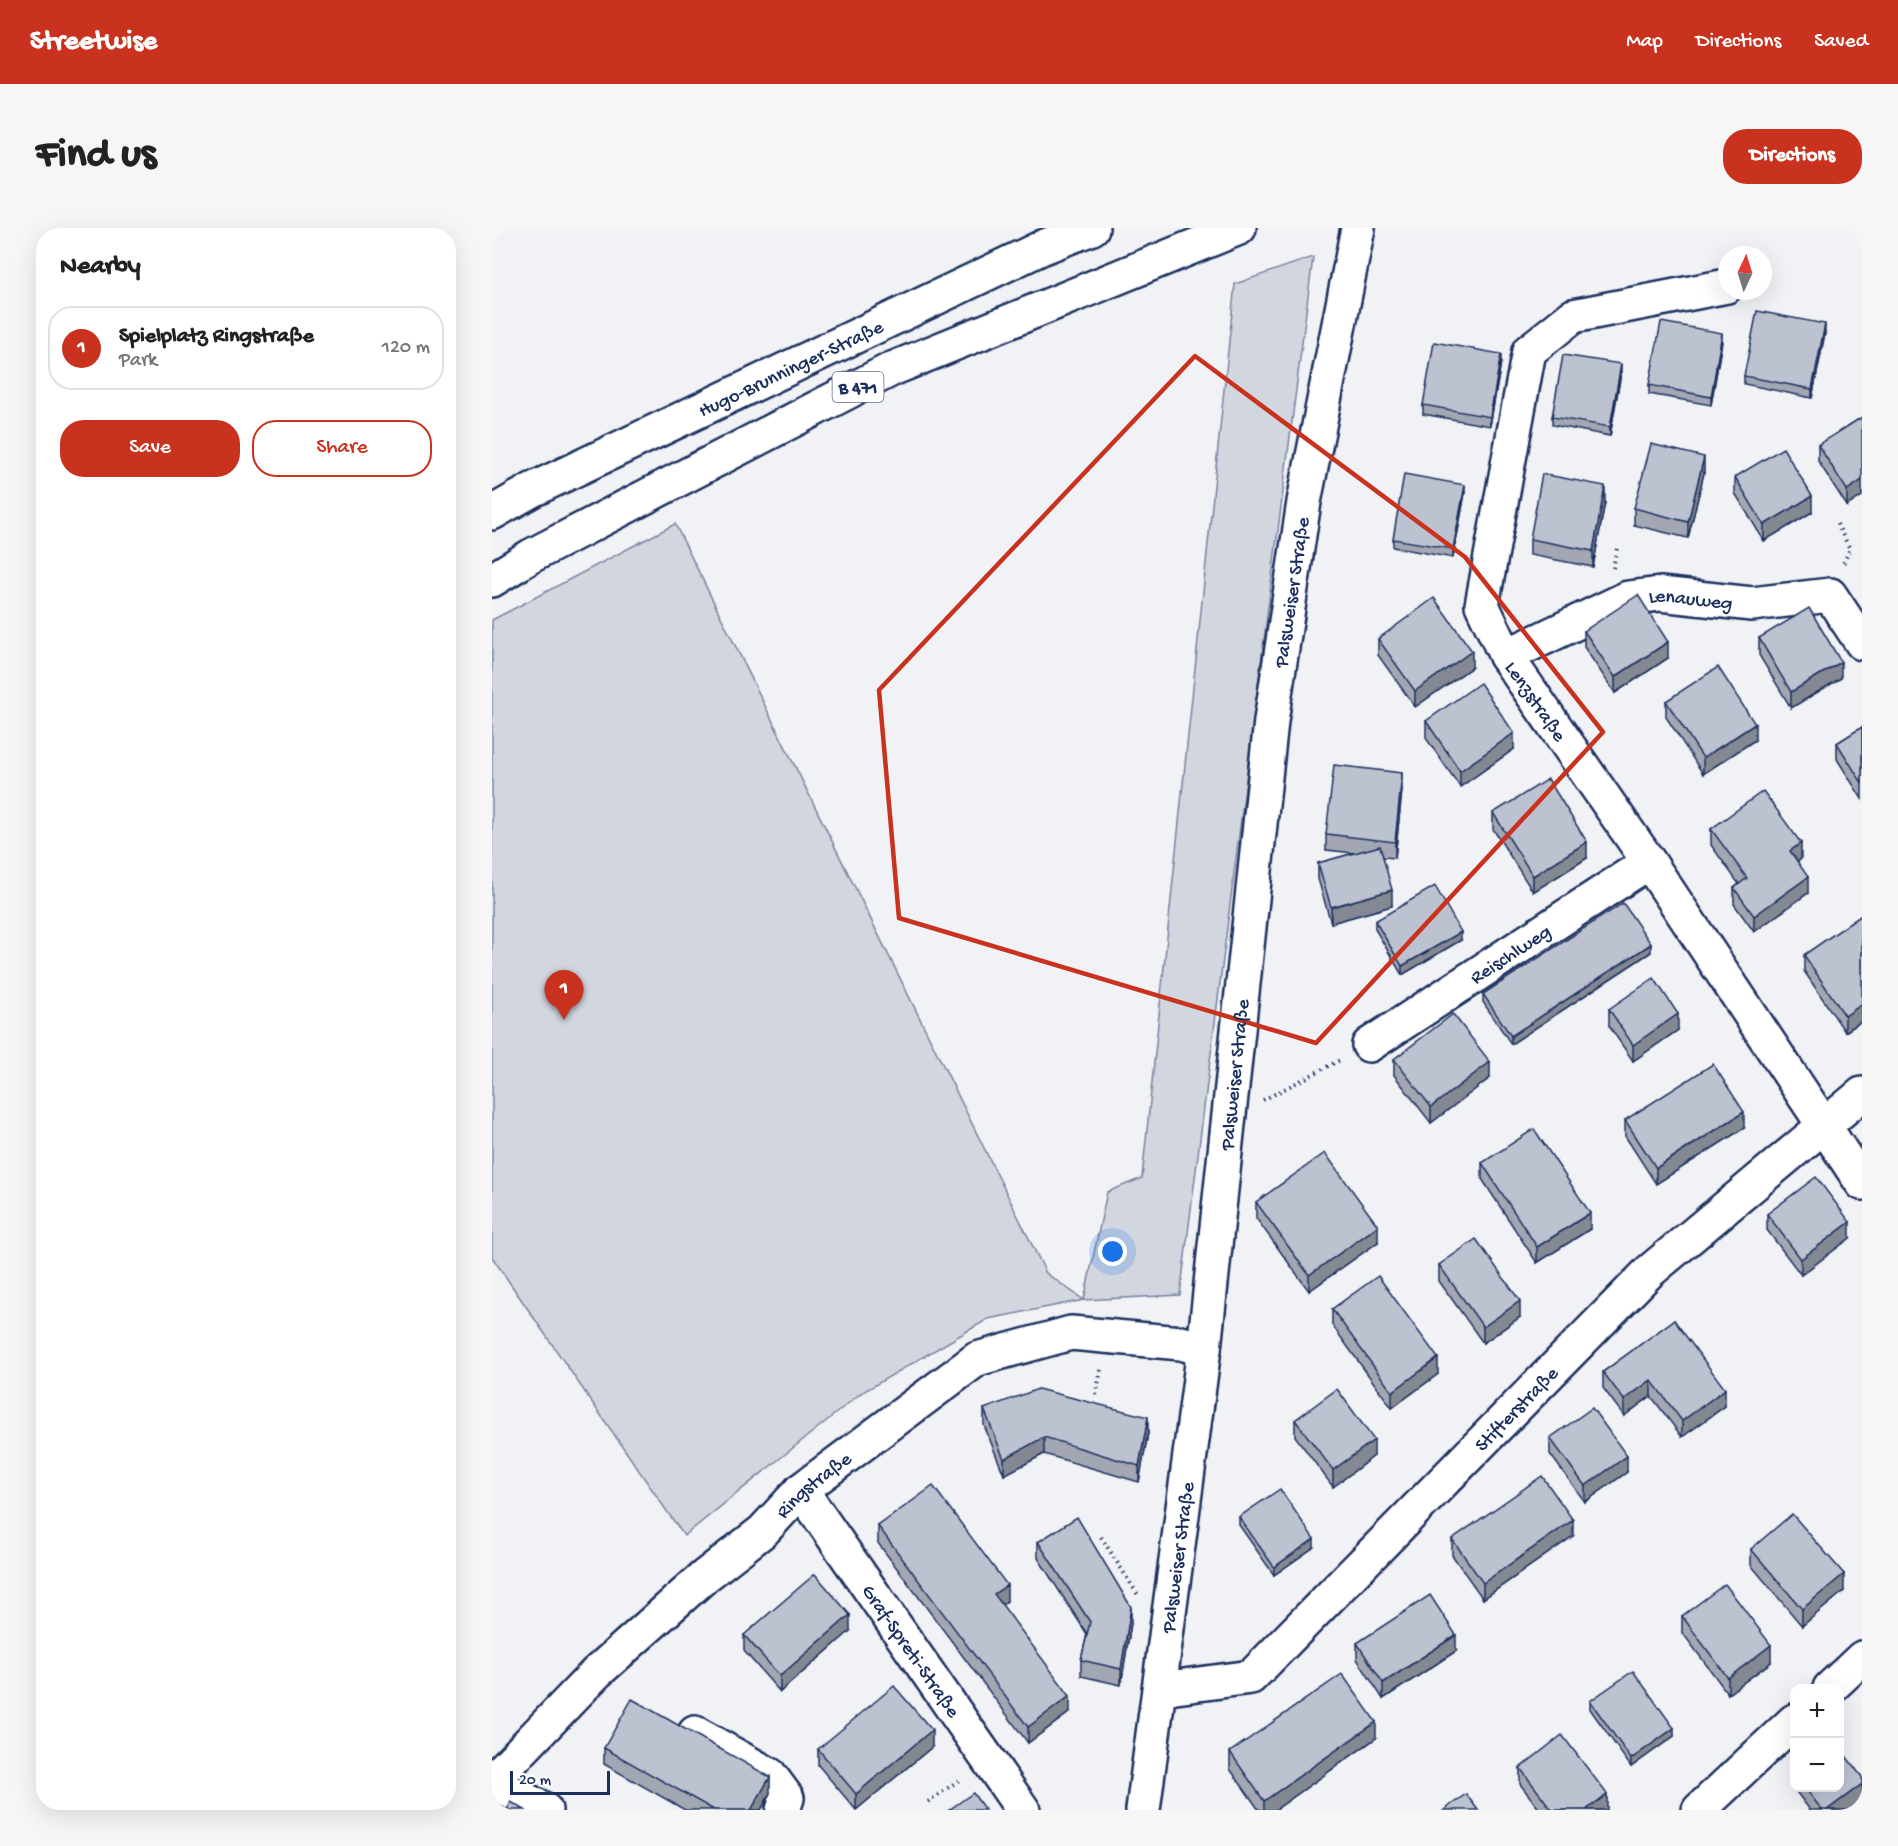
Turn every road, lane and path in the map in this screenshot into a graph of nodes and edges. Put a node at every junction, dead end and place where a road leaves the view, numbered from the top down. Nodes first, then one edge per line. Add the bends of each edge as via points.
1 (1092, 228) edge
2 (1239, 228) edge
3 (1358, 228) edge
4 (1718, 288) edge
5 (492, 513) edge
6 (1837, 524) dead end
7 (492, 580) edge
8 (1830, 595) junction
9 (1862, 643) edge
10 (1506, 657) junction
11 (1649, 862) junction
12 (1369, 1045) joint
13 (1862, 1094) edge
14 (1266, 1099) dead end
15 (1824, 1123) junction
16 (1862, 1183) edge
17 (1204, 1349) junction
18 (801, 1490) junction
19 (1101, 1538) dead end
20 (1170, 1622) junction
21 (1862, 1658) edge
22 (1835, 1684) edge
23 (1161, 1689) junction
24 (1790, 1725) edge
25 (695, 1733) edge
26 (988, 1760) junction
27 (492, 1782) edge
28 (928, 1802) dead end
29 (545, 1810) edge
30 (783, 1810) edge
31 (1023, 1810) edge
32 (1143, 1810) edge
33 (1699, 1810) edge

1 - 5 main road, Hugo-Brunninger-Straße via 979,277 531,490
2 - 7 main road, B 471 via 892,369 531,556
3 - 17 main road, Palsweiser Straße via 1304,502 1271,721
4 - 10 main road, Lenzstraße via 1573,316 1529,351 1482,605
6 - 8 path via 1850,549
8 - 9 main road
8 - 10 main road, Lenauweg via 1752,604 1660,594 1628,598
10 - 11 main road, Lenzstraße
11 - 12 main road, Reischlweg
11 - 15 main road, Lenzstraße
12 - 14 path
13 - 15 main road, Stifterstraße
15 - 16 main road, Lenzstraße
15 - 23 main road, Stifterstraße via 1645,1275 1251,1677
17 - 18 main road, Ringstraße via 1181,1343 1071,1333 977,1359
17 - 20 main road, Palsweiser Straße
18 - 26 main road, Graf-Spreti-Straße
18 - 27 main road, Ringstraße via 763,1531 705,1576 596,1673
19 - 20 path via 1146,1608
20 - 23 main road, Palsweiser Straße
21 - 22 main road
23 - 32 main road, Palsweiser Straße
24 - 33 main road
25 - 30 main road via 770,1776 787,1798
26 - 28 path
26 - 31 main road, Graf-Spreti-Straße
27 - 29 main road

